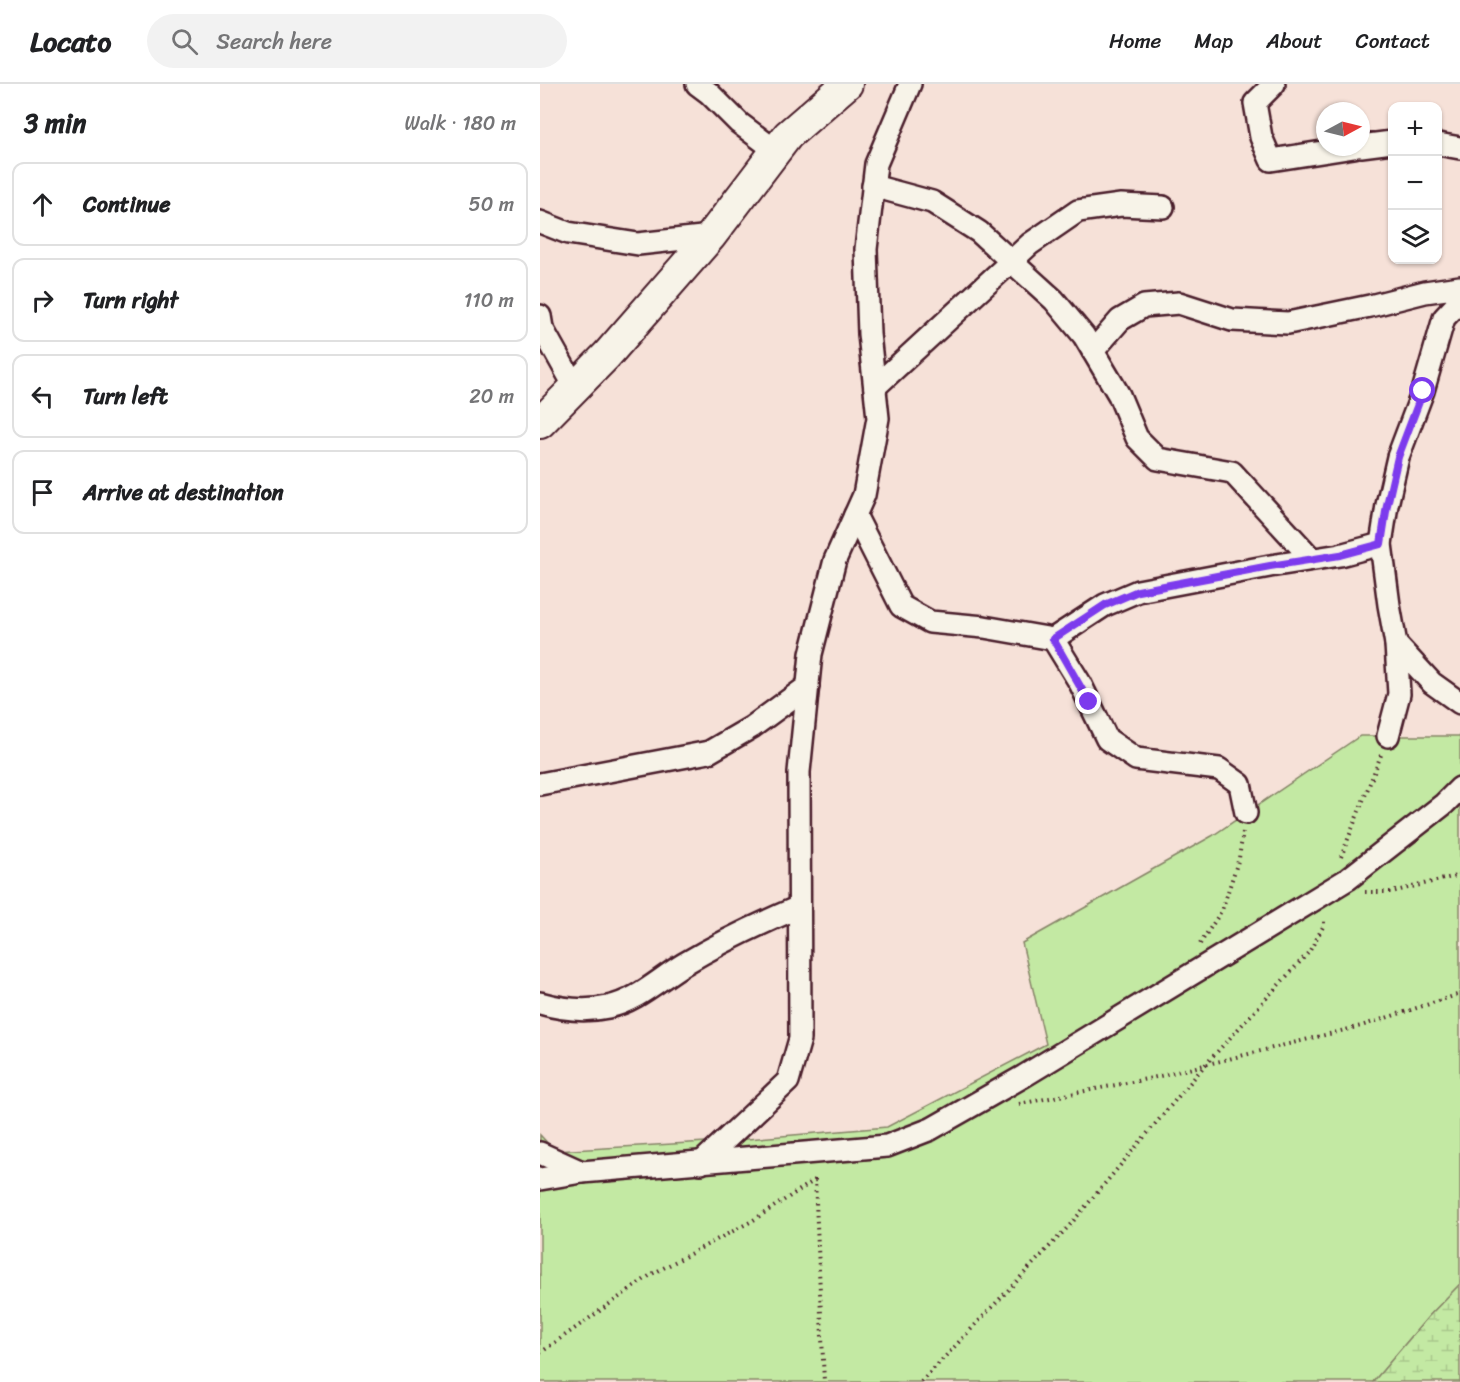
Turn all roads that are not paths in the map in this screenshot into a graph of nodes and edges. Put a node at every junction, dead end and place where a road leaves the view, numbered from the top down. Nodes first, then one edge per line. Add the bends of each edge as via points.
1 (697, 84) edge
2 (847, 84) edge
3 (910, 84) edge
4 (1274, 84) edge
5 (1388, 143) edge
6 (1370, 145) edge
7 (1442, 145) edge
8 (1460, 148) edge
9 (776, 151) junction
10 (1316, 153) edge
11 (873, 186) junction
12 (1163, 207) dead end
13 (540, 222) edge
14 (711, 236) junction
15 (1011, 262) junction
16 (1460, 287) edge
17 (1460, 301) edge
18 (540, 316) edge
19 (1093, 351) junction
20 (575, 387) junction
21 (874, 387) junction
22 (540, 423) edge
23 (855, 515) junction
24 (1381, 544) junction
25 (1312, 559) junction
26 (1053, 639) junction
27 (1396, 644) junction
28 (808, 686) junction
29 (1460, 703) edge
30 (1388, 736) road end
31 (540, 784) edge
32 (1460, 788) edge
33 (1246, 813) road end
34 (799, 907) junction
35 (540, 1003) edge
36 (540, 1154) edge
37 (701, 1163) junction
38 (582, 1172) junction
39 (540, 1179) edge

1 - 9 street
2 - 9 street via 788,135
3 - 11 street via 876,164
4 - 10 street via 1256,103 1261,137 1271,160
5 - 6 street
7 - 8 street
9 - 14 street
11 - 15 street via 932,202 979,232
11 - 21 street via 866,249
12 - 15 street via 1121,205 1078,211
13 - 14 street via 568,233 638,244
14 - 20 street
15 - 19 street via 1053,300
15 - 21 street
16 - 19 street via 1288,323 1232,320 1179,303 1144,306 1120,320
17 - 24 street via 1444,318 1398,457
18 - 20 street via 542,328
19 - 25 street via 1119,394 1137,438 1158,459 1232,472
20 - 22 street
21 - 23 street via 878,418 864,495
23 - 26 street via 902,606 930,622
23 - 28 street via 835,560 811,654
24 - 25 street
24 - 27 street
25 - 26 street via 1138,591 1105,605
26 - 33 street via 1107,739 1136,759 1219,769 1240,784
27 - 29 street via 1432,683
27 - 30 street via 1399,694
28 - 31 street via 752,727 709,752
28 - 34 street via 799,772
32 - 37 street via 1348,879 931,1129 887,1146
34 - 35 street via 742,931 681,965 642,993 608,1007 561,1009
34 - 37 street via 800,1039 788,1081
36 - 38 street
37 - 38 street
38 - 39 street

